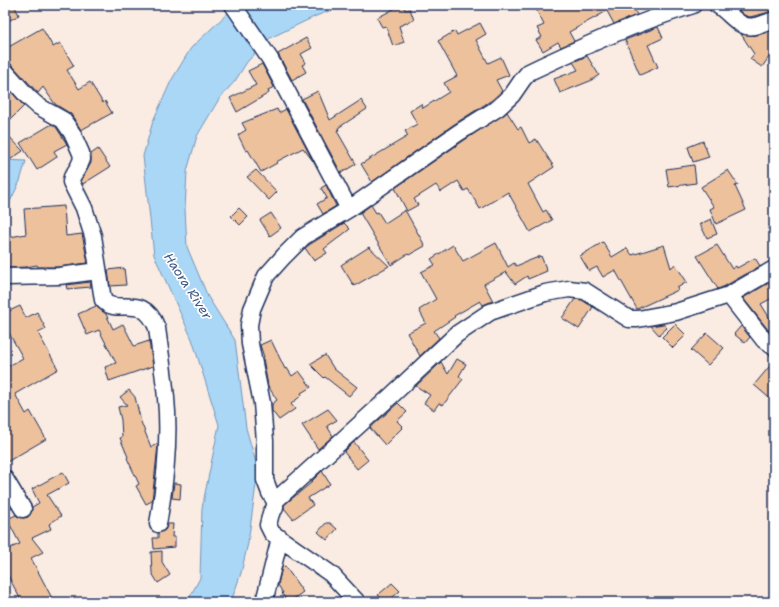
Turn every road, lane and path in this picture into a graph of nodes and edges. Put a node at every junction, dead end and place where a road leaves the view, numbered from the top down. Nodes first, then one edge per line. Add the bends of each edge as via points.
1 (233, 5) edge
2 (693, 5) edge
3 (718, 5) edge
4 (774, 20) edge
5 (5, 71) edge
6 (349, 209) junction
7 (774, 269) edge
8 (98, 271) junction
9 (5, 277) edge
10 (730, 295) junction
11 (774, 348) edge
12 (5, 479) edge
13 (274, 501) junction
14 (23, 509) dead end
15 (158, 524) dead end
16 (280, 538) junction
17 (264, 602) edge
18 (357, 602) edge

1 - 6 street via 270,59
2 - 6 street via 655,16 529,72 512,95 498,108
3 - 4 street via 740,24 748,27
5 - 8 street via 29,98 63,120 72,133 82,159 71,182 94,236
6 - 13 street via 303,237 284,256 266,276 252,309 249,325 250,344 262,403 265,480
7 - 10 street
8 - 9 street via 59,276
8 - 15 street via 104,303 110,306 144,309 153,319 156,328 166,400 166,447
10 - 11 street via 764,340
10 - 13 street via 676,312 629,319 585,291 569,288 545,292 490,312 457,334
12 - 14 street
13 - 16 street via 275,508 268,525 272,533
16 - 17 street
16 - 18 street via 331,574

